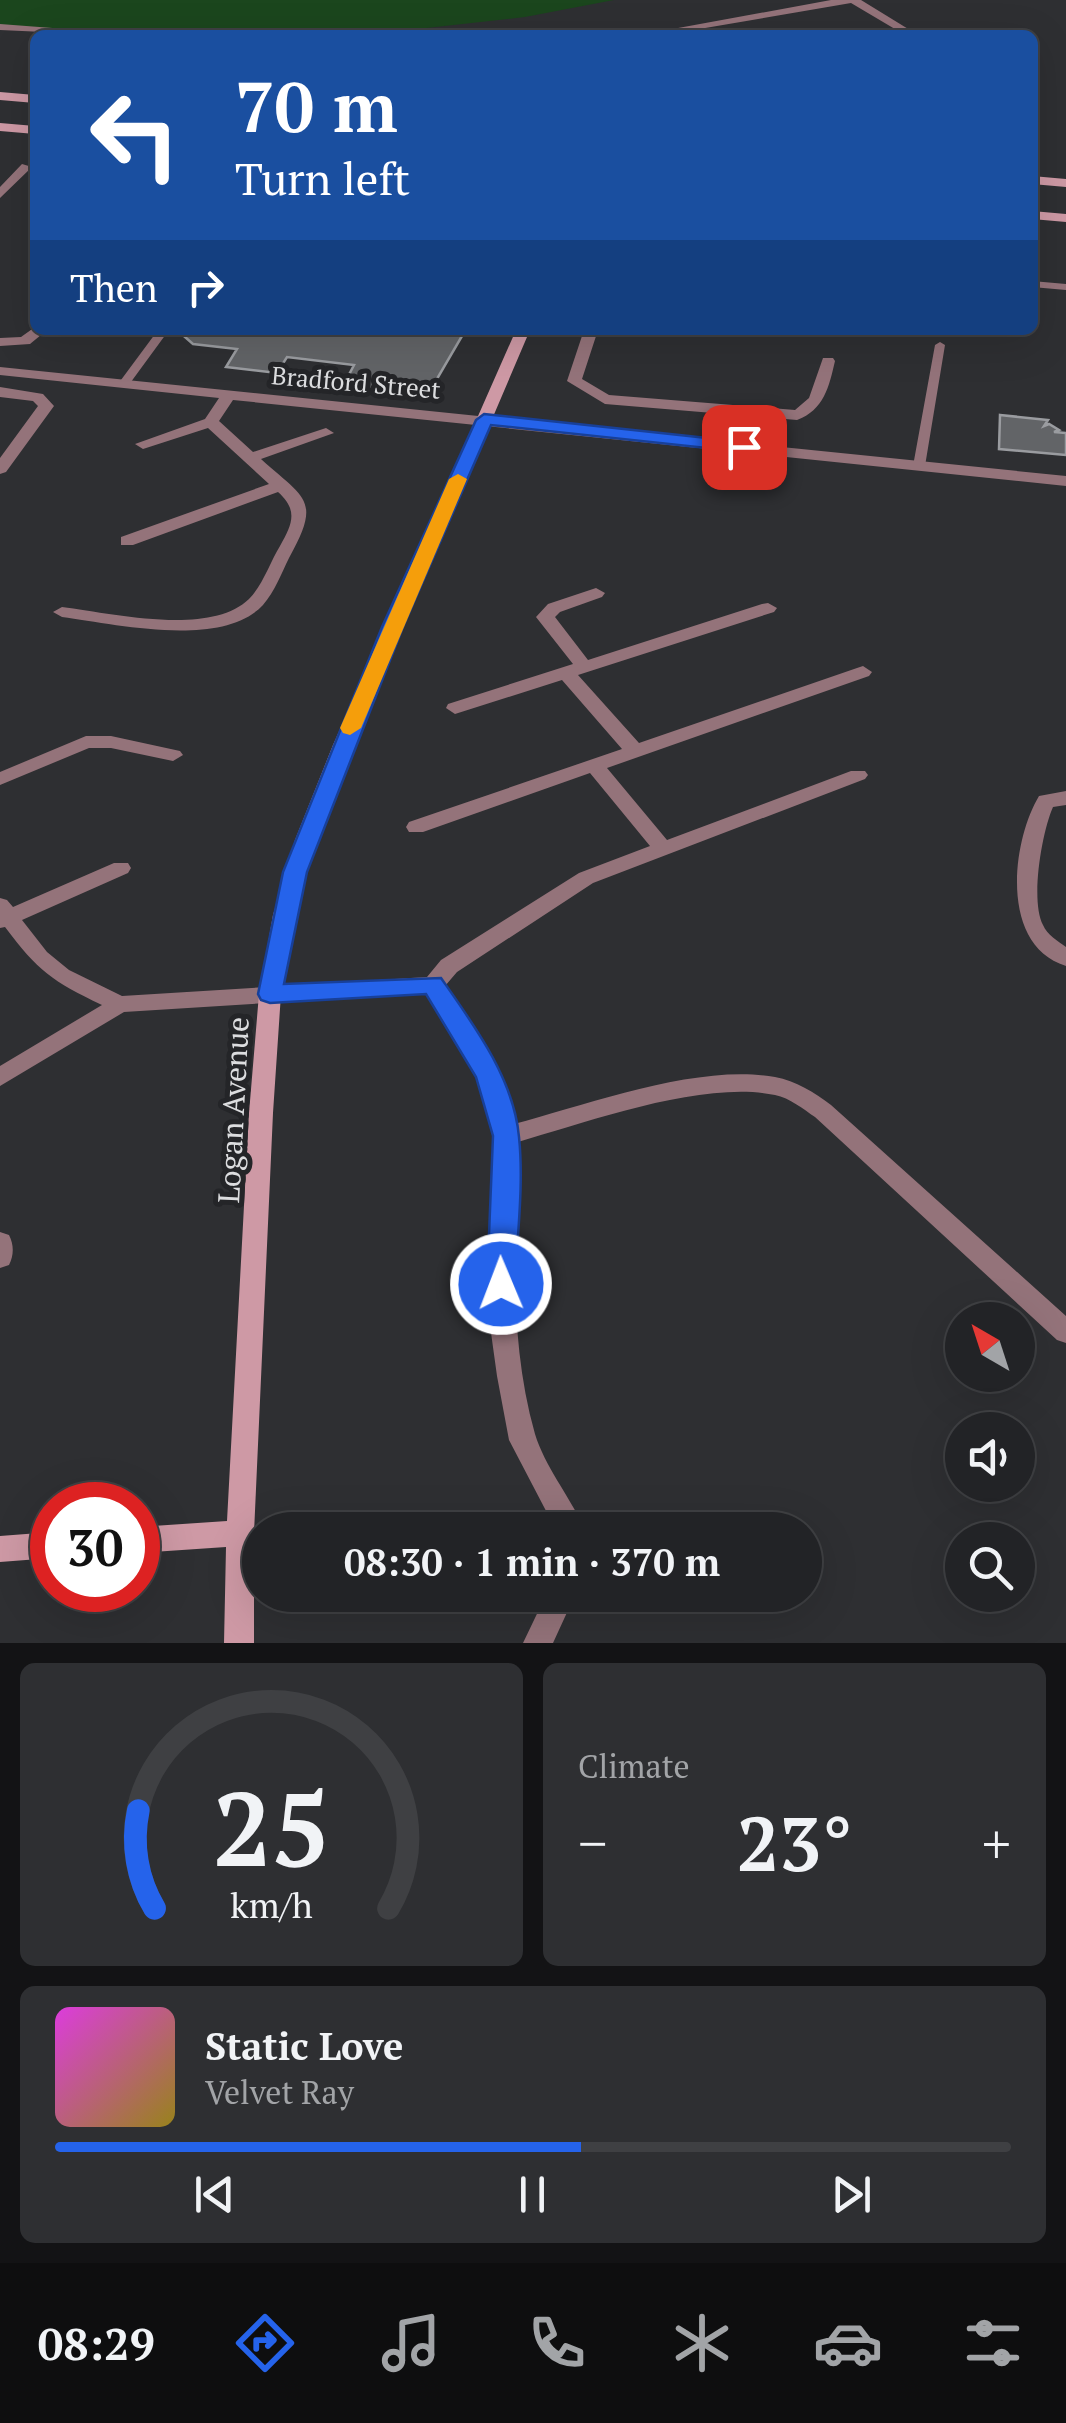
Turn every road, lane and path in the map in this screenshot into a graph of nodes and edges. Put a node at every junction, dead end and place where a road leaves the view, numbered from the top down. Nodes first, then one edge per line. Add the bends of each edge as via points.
1 (852, 0) edge
2 (0, 27) edge
3 (39, 30) edge
4 (675, 30) edge
5 (905, 30) edge
6 (0, 96) edge
7 (30, 99) edge
8 (0, 126) edge
9 (30, 129) edge
10 (26, 167) dead end
11 (1038, 181) edge
12 (1066, 183) edge
13 (0, 194) edge
14 (1038, 216) edge
15 (1066, 218) edge
16 (1038, 285) edge
17 (1066, 287) edge
18 (34, 335) edge
19 (160, 335) edge
20 (522, 335) edge
21 (589, 335) edge
22 (0, 342) edge
23 (940, 345) dead end
24 (828, 361) dead end
25 (0, 372) edge
26 (124, 384) junction
27 (0, 392) edge
28 (229, 395) junction
29 (685, 408) junction
30 (484, 420) junction
31 (211, 422) junction
32 (326, 433) dead end
33 (674, 440) junction
34 (143, 444) dead end
35 (249, 458) junction
36 (919, 466) junction
37 (0, 469) edge
38 (1066, 481) edge
39 (280, 486) junction
40 (127, 540) dead end
41 (596, 594) dead end
42 (768, 608) dead end
43 (62, 612) dead end
44 (575, 670) junction
45 (863, 672) dead end
46 (456, 708) dead end
47 (636, 752) junction
48 (173, 755) dead end
49 (594, 766) junction
50 (858, 775) dead end
51 (0, 779) edge
52 (1066, 798) edge
53 (416, 828) dead end
54 (662, 848) junction
55 (121, 868) dead end
56 (3, 914) edge
57 (1066, 958) edge
58 (432, 985) junction
59 (270, 994) junction
60 (120, 1004) junction
61 (0, 1077) edge
62 (506, 1136) junction
63 (0, 1242) edge
64 (0, 1258) edge
65 (1066, 1332) edge
66 (561, 1512) edge
67 (240, 1533) junction
68 (160, 1538) edge
69 (30, 1547) edge
70 (0, 1549) edge
71 (553, 1612) edge
72 (239, 1643) edge
73 (538, 1643) edge

1 - 4 street
1 - 5 street
2 - 3 street
6 - 7 street
8 - 9 street
10 - 13 street
11 - 12 street
14 - 15 street
16 - 17 lane
18 - 22 street
19 - 26 lane
20 - 30 street, Logan Avenue
21 - 29 street via 578,384 605,400
23 - 36 lane
24 - 29 street via 818,399 797,415
25 - 26 street, Bradford Street
26 - 28 street, Bradford Street
27 - 37 street via 38,398 46,406
28 - 30 street, Bradford Street
28 - 31 street
29 - 33 street
30 - 33 street, Bradford Street
30 - 59 street, Logan Avenue via 305,840
31 - 34 street
31 - 35 street
32 - 35 street
33 - 36 street, Bradford Street
35 - 39 street
36 - 38 street, Bradford Street
39 - 40 street
39 - 43 street via 301,510 297,530 256,604 238,616 186,624
41 - 44 street via 545,617
42 - 44 street
44 - 46 street
44 - 47 street
45 - 47 street
47 - 49 street
48 - 51 street via 86,742
49 - 53 street
49 - 54 street
50 - 54 street
52 - 57 street via 1046,801 1035,818 1028,914 1041,939
54 - 58 street via 563,892 449,966
55 - 56 street
56 - 60 street via 61,976
58 - 59 street
58 - 62 street via 489,1077
59 - 60 street
59 - 67 street, Logan Avenue
60 - 61 street
62 - 65 street via 699,1086 774,1085 823,1111
62 - 66 street via 501,1295 510,1376 523,1440
63 - 64 street
67 - 68 street
67 - 72 street, Logan Avenue
69 - 70 street
71 - 73 street

